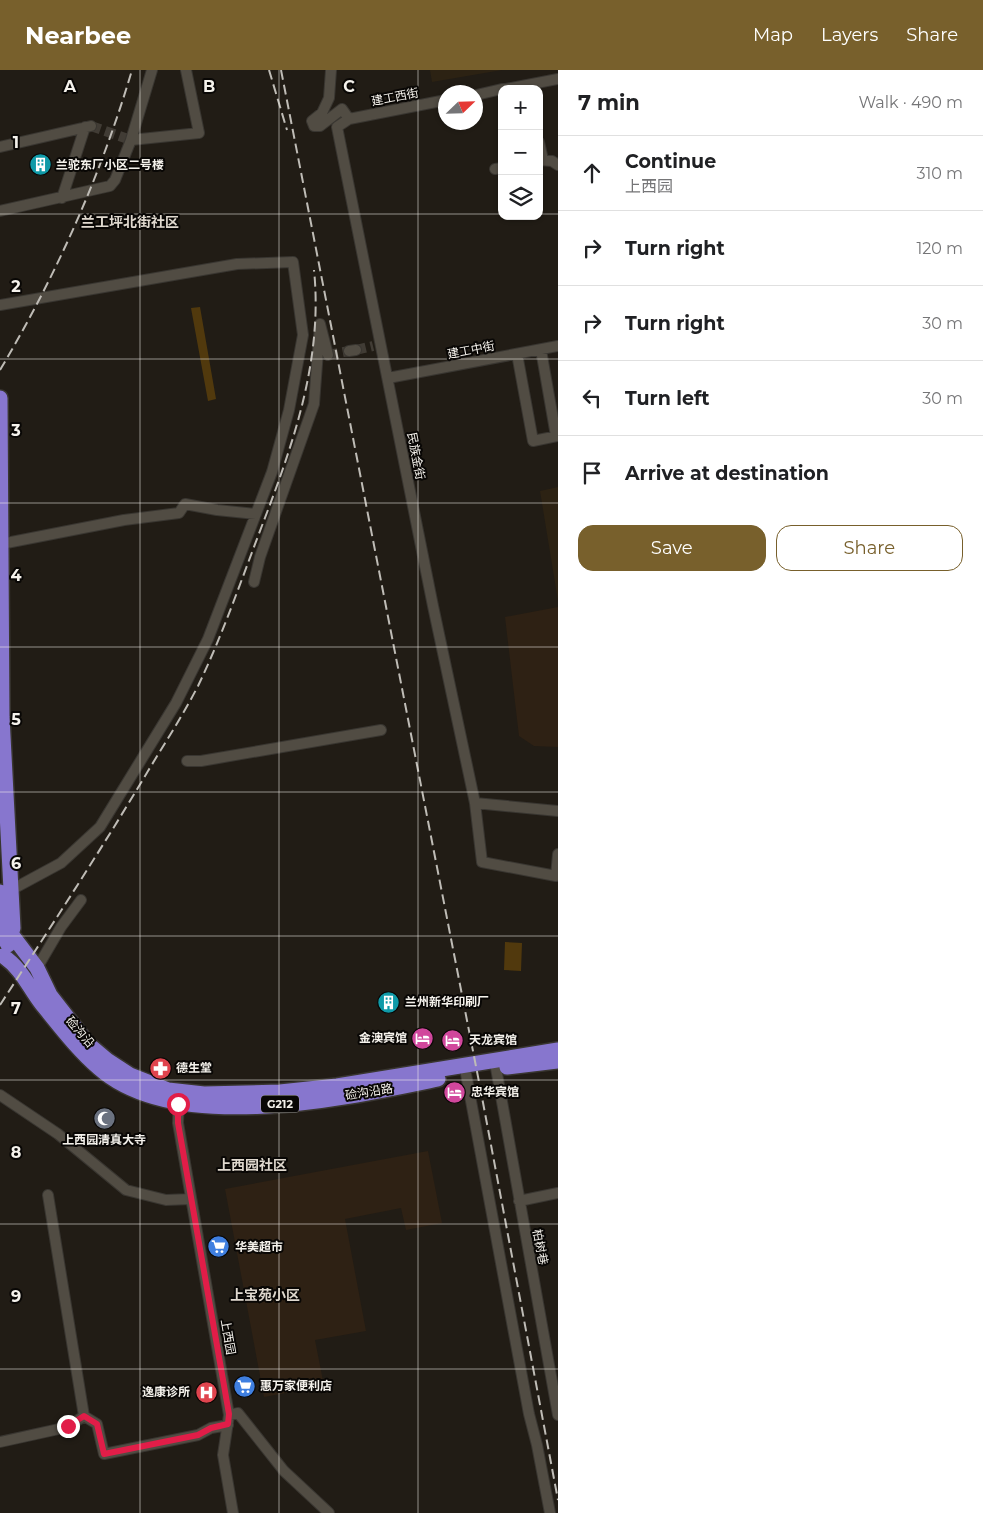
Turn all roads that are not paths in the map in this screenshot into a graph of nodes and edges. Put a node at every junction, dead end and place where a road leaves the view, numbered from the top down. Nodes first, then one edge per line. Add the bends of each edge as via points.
1 (152, 70) edge
2 (186, 70) edge
3 (331, 70) edge
4 (558, 79) edge
5 (527, 85) edge
6 (498, 91) edge
7 (483, 93) edge
8 (438, 102) edge
9 (349, 119) junction
10 (131, 140) junction
11 (0, 146) edge
12 (543, 161) edge
13 (558, 165) edge
14 (62, 198) junction
15 (0, 211) edge
16 (0, 305) edge
17 (558, 346) edge
18 (541, 350) junction
19 (517, 354) junction
20 (328, 355) dead end
21 (388, 378) junction
22 (0, 398) edge
23 (557, 436) edge
24 (256, 514) junction
25 (1, 544) edge
26 (254, 582) dead end
27 (381, 730) dead end
28 (2, 746) edge
29 (187, 762) dead end
30 (475, 803) junction
31 (558, 811) edge
32 (558, 854) edge
33 (6, 891) edge
34 (81, 900) dead end
35 (6, 937) edge
36 (2, 959) edge
37 (27, 965) junction
38 (558, 1050) edge
39 (558, 1061) edge
40 (496, 1068) junction
41 (466, 1074) junction
42 (0, 1095) edge
43 (179, 1098) junction
44 (558, 1193) edge
45 (48, 1195) dead end
46 (191, 1199) junction
47 (518, 1201) junction
48 (84, 1416) junction
49 (558, 1416) edge
50 (228, 1420) junction
51 (0, 1442) edge
52 (233, 1513) edge
53 (329, 1513) edge
54 (550, 1513) edge

1 - 10 street
2 - 10 street via 199,133
3 - 9 street, 建工西街 via 329,98 322,113 312,121 314,126 320,126 342,109
4 - 5 street
6 - 7 street
8 - 9 street, 建工西街
9 - 21 street, 民族金街 via 338,127 378,345
10 - 14 street via 110,186
11 - 14 street via 88,126
12 - 13 street
14 - 15 street
16 - 24 street via 236,264 293,262 303,335 286,419 272,472
17 - 18 street, 建工中街
18 - 19 street, 建工中街
18 - 23 street
19 - 21 street, 建工中街
19 - 23 street via 532,441
20 - 26 street via 320,324 314,404
21 - 30 street, 民族金街
22 - 25 highway
24 - 25 street via 185,504 179,513 124,520
24 - 33 street via 208,639 142,761 100,827 61,864
25 - 28 highway
27 - 29 street
28 - 33 highway
30 - 31 street
30 - 32 street, 民族金街 via 482,862 556,876
33 - 35 highway
34 - 37 street
35 - 36 highway
35 - 37 highway
36 - 37 highway
37 - 43 highway, 硷沟沿 / G212 via 88,1044 107,1060
37 - 43 highway, 硷沟沿 / G212 via 68,1034 100,1070 145,1094
38 - 43 highway, 硷沟沿路 / G212 via 307,1090
39 - 40 highway, 硷沟沿路 / G212
40 - 41 highway, 硷沟沿路 / G212
40 - 47 street, 柏树巷
41 - 43 highway, 硷沟沿路 / G212 via 381,1091 290,1103 242,1106
41 - 54 street
42 - 46 street via 58,1134 126,1190 166,1200
43 - 46 street, 上西园 via 178,1123
44 - 47 street
45 - 48 street
46 - 50 street, 上西园
47 - 49 street, 柏树巷
48 - 50 street via 97,1424 104,1454 198,1435
48 - 51 street via 68,1426
50 - 52 street, 上西园 via 223,1455
50 - 53 street via 238,1413 284,1471

